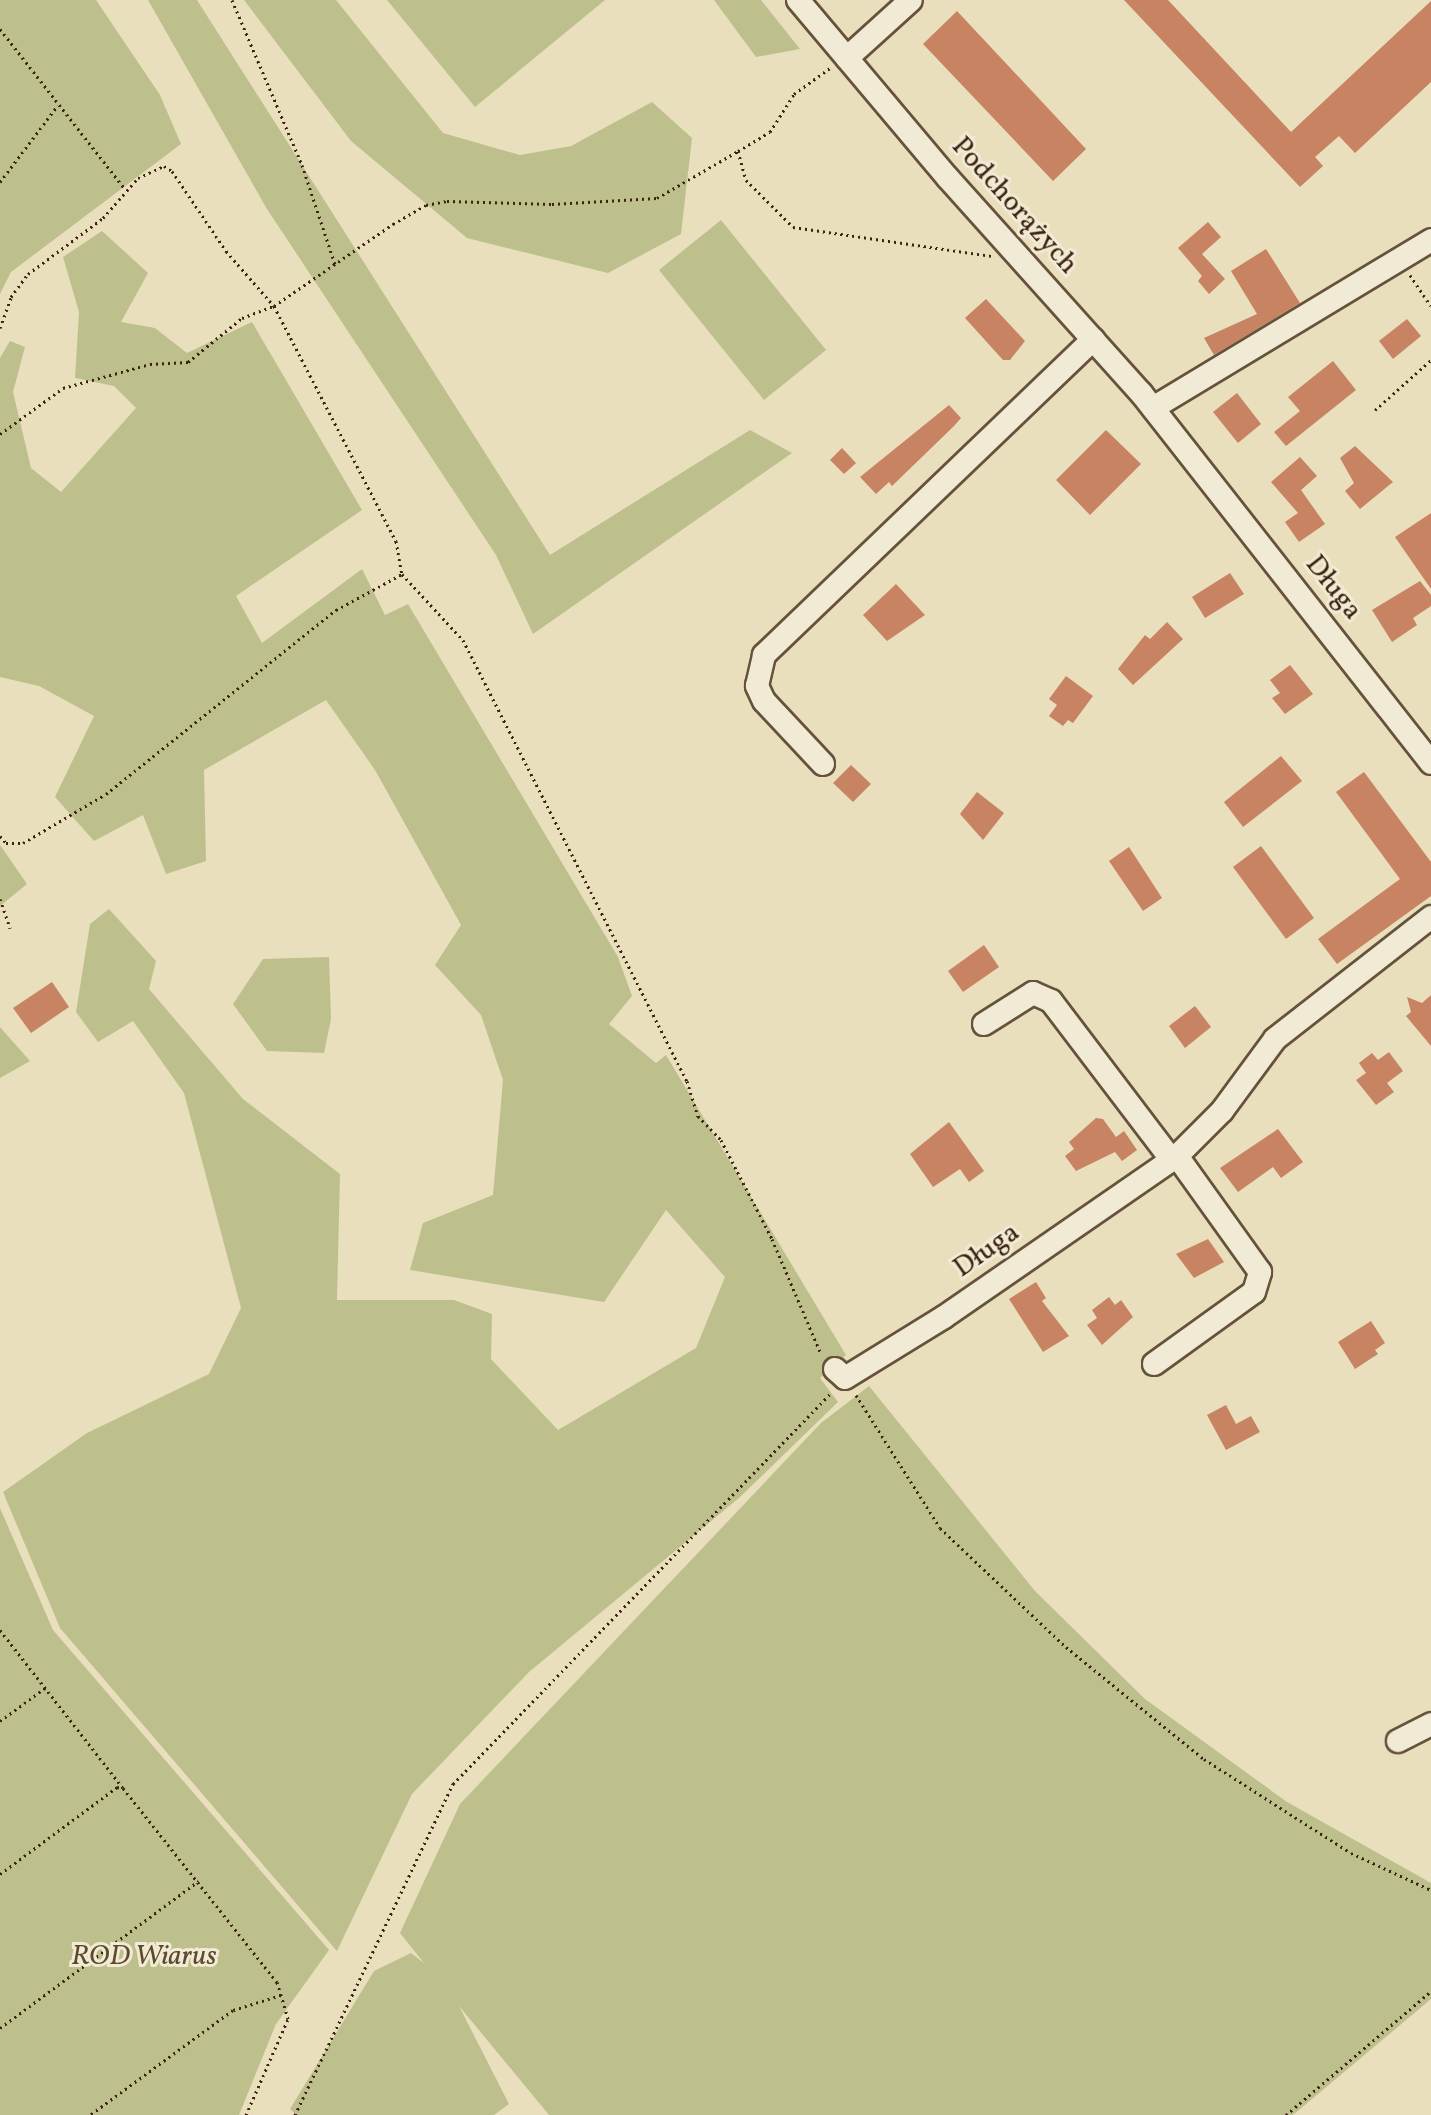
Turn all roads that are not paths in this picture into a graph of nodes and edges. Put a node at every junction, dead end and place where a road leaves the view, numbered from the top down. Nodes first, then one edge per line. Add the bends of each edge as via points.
1 (798, 0) edge
2 (911, 0) edge
3 (847, 58) junction
4 (1431, 240) edge
5 (1093, 339) junction
6 (1153, 408) junction
7 (1188, 449) joint
8 (1431, 763) edge
9 (823, 764) dead end
10 (1431, 917) edge
11 (984, 1024) dead end
12 (1174, 1158) junction
13 (1154, 1364) dead end
14 (848, 1371) road end
15 (1431, 1724) edge
16 (1398, 1741) dead end

1 - 3 street, Podchorążych
2 - 3 street
3 - 5 street, Podchorążych
4 - 6 street
5 - 6 street, Podchorążych
5 - 9 street via 764,655 757,686 764,701
6 - 7 street, Podchorążych
7 - 8 street, Długa
10 - 12 street, Długa via 1275,1039 1222,1111
11 - 12 street via 1033,993 1051,1001
12 - 13 street via 1260,1272 1254,1292
12 - 14 street, Długa via 944,1317
15 - 16 street

